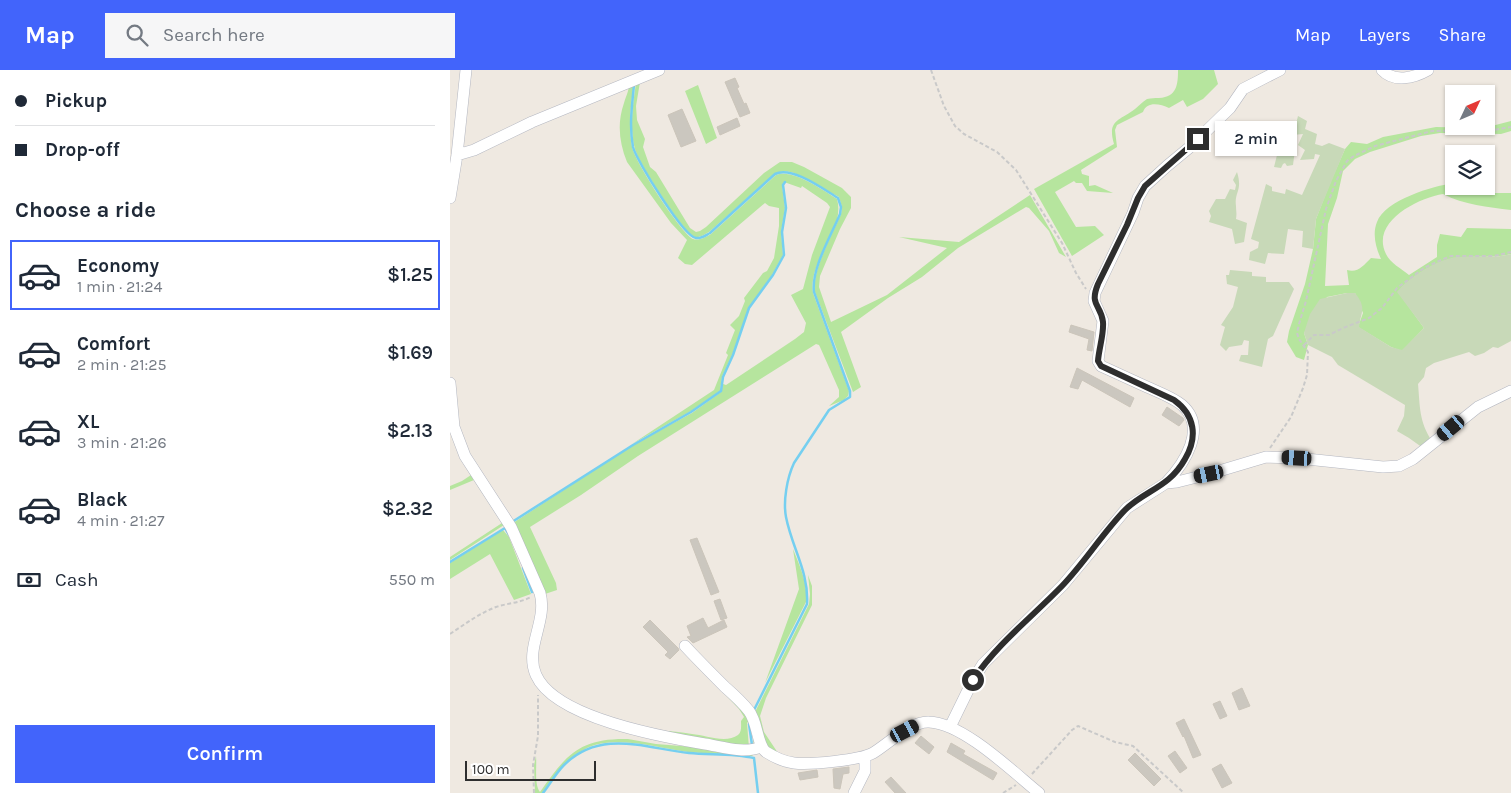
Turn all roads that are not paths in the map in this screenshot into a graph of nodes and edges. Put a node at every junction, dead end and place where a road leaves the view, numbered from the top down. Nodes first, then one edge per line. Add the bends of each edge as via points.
1 (466, 70) edge
2 (659, 70) edge
3 (1280, 70) edge
4 (1382, 70) edge
5 (1428, 70) edge
6 (457, 156) junction
7 (450, 198) edge
8 (450, 383) edge
9 (1511, 391) edge
10 (452, 427) edge
11 (1166, 483) junction
12 (684, 646) dead end
13 (950, 727) junction
14 (761, 747) junction
15 (865, 757) junction
16 (854, 793) edge
17 (1040, 793) edge

1 - 6 street
2 - 6 street
3 - 11 street via 1243,89 1230,108 1145,186 1094,293 1094,301 1103,320 1098,361 1101,366 1174,400 1191,418 1190,450
4 - 5 street via 1399,78 1417,76
6 - 7 street
8 - 10 street
9 - 11 street via 1478,407 1413,459 1399,466 1266,457
10 - 14 street via 465,456 511,527 540,593 542,610 533,664 542,684 579,710 648,733 732,748 752,750
11 - 13 street via 1127,508 1063,585 986,660
12 - 14 street via 746,708 756,723
13 - 15 street via 920,723
13 - 17 street via 1001,760
14 - 15 street via 796,764
15 - 16 street via 865,771

